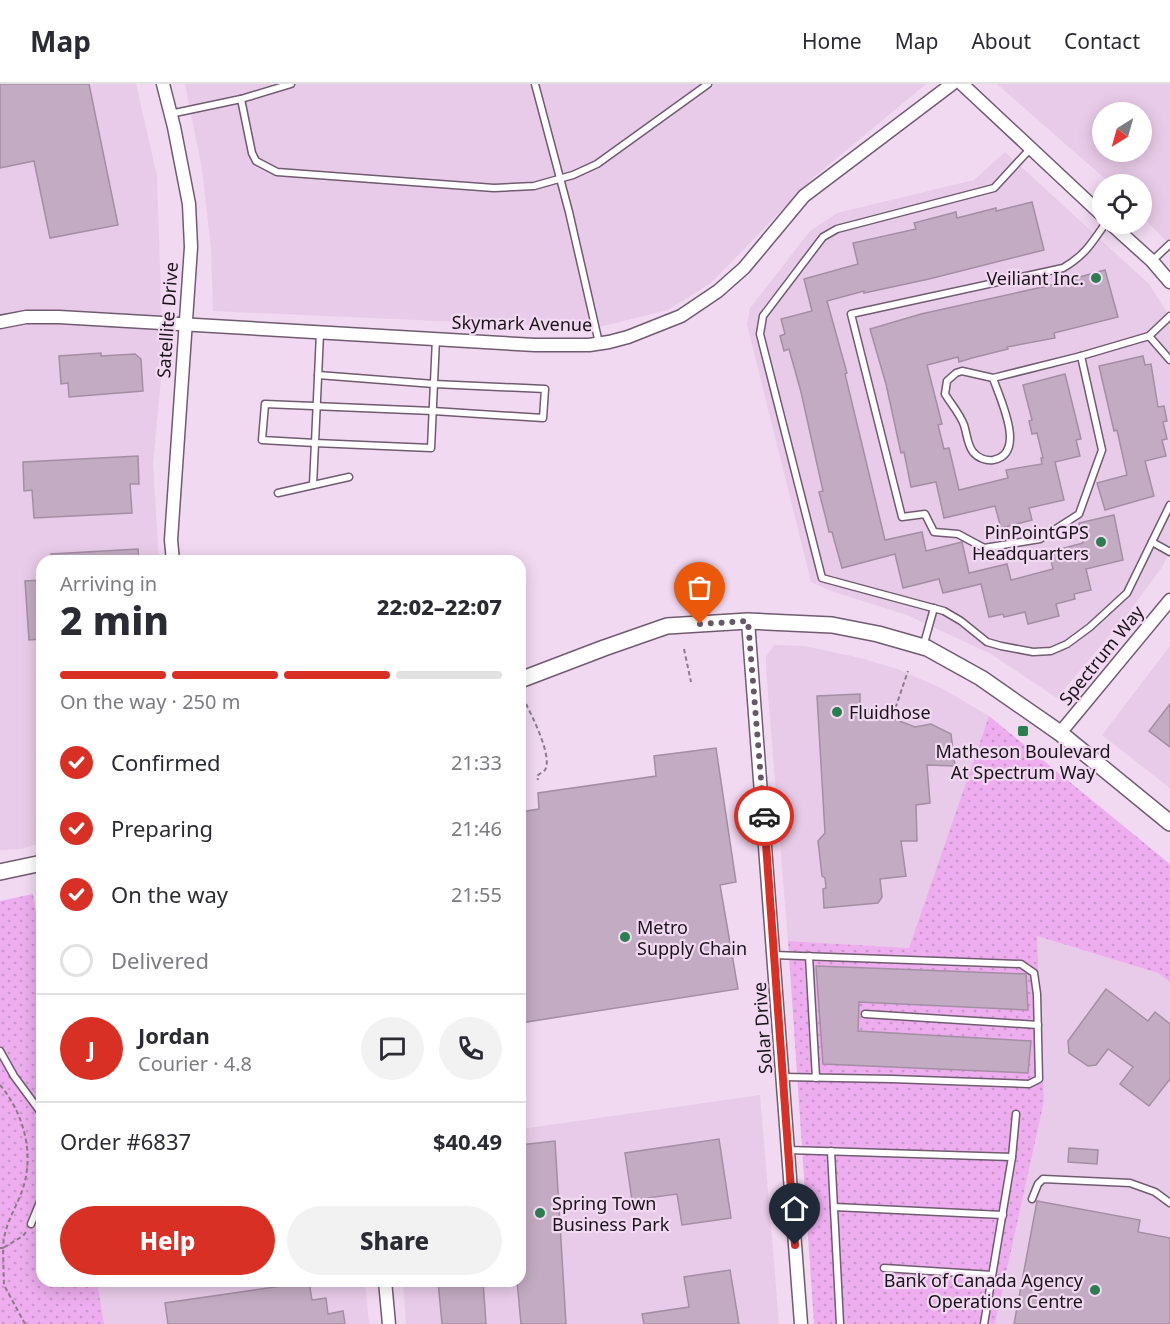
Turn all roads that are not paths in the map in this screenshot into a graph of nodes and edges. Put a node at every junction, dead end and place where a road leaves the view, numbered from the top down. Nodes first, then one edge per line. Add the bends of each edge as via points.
1 (163, 84) edge
2 (291, 84) edge
3 (535, 84) edge
4 (708, 84) edge
5 (952, 84) edge
6 (962, 84) edge
7 (241, 99) junction
8 (170, 114) junction
9 (1030, 149) junction
10 (559, 179) junction
11 (1092, 206) edge
12 (1098, 234) edge
13 (1123, 234) edge
14 (1170, 244) edge
15 (1152, 261) junction
16 (1170, 282) edge
17 (1170, 316) edge
18 (0, 322) edge
19 (185, 323) junction
20 (320, 332) junction
21 (1149, 336) junction
22 (436, 339) junction
23 (599, 343) junction
24 (1081, 356) junction
25 (1170, 360) edge
26 (318, 375) junction
27 (993, 378) junction
28 (434, 384) junction
29 (317, 407) junction
30 (433, 411) junction
31 (315, 443) junction
32 (349, 477) dead end
33 (313, 485) junction
34 (278, 493) dead end
35 (1170, 505) edge
36 (1152, 542) junction
37 (1170, 552) edge
38 (172, 555) edge
39 (1170, 600) edge
40 (934, 608) junction
41 (748, 621) junction
42 (922, 647) junction
43 (526, 678) edge
44 (1060, 733) junction
45 (1170, 823) edge
46 (36, 864) edge
47 (0, 872) edge
48 (774, 955) junction
49 (809, 956) junction
50 (865, 1014) dead end
51 (1038, 1025) junction
52 (0, 1051) edge
53 (783, 1077) junction
54 (816, 1078) junction
55 (36, 1106) edge
56 (1016, 1114) dead end
57 (788, 1150) junction
58 (831, 1151) junction
59 (1012, 1157) junction
60 (1032, 1199) dead end
61 (1170, 1203) edge
62 (834, 1207) junction
63 (36, 1212) edge
64 (1003, 1215) junction
65 (31, 1224) road end
66 (884, 1268) dead end
67 (992, 1275) junction
68 (385, 1287) edge
69 (389, 1324) edge
70 (801, 1324) edge
71 (840, 1324) edge
72 (984, 1324) edge

1 - 8 street, Satellite Drive
2 - 7 lane
3 - 10 lane
4 - 10 lane via 597,164
5 - 23 street, Skymark Avenue via 804,196 744,268 718,291 681,316 628,337
6 - 9 street
7 - 8 lane
7 - 10 lane via 256,161 278,172 494,188 534,186
8 - 19 street, Satellite Drive via 189,204 191,247
9 - 11 street
9 - 40 lane via 994,188 837,229 823,237 768,308 760,325 822,578
10 - 23 lane
12 - 24 lane via 1077,260 1063,268 850,314 902,518 926,514 934,532 958,534 984,548 1040,539 1079,514 1102,450
13 - 15 street
14 - 15 lane
15 - 16 street
17 - 21 lane
18 - 19 street, Skymark Avenue via 59,317
19 - 20 street, Skymark Avenue
19 - 38 street, Satellite Drive
20 - 22 street, Skymark Avenue
20 - 26 lane
21 - 24 lane
21 - 25 lane
22 - 23 street, Skymark Avenue via 536,345
22 - 28 lane
24 - 27 lane
26 - 28 lane
26 - 29 lane
27 - 27 lane via 962,371 951,376 945,387 974,453 991,460 1003,456 1012,435
28 - 30 lane
28 - 30 lane via 545,389 543,418
29 - 30 lane
29 - 31 lane
29 - 31 lane via 266,404 262,440
30 - 31 lane via 431,448
31 - 33 lane
32 - 33 lane
33 - 34 lane
35 - 36 lane
36 - 37 lane
36 - 40 lane via 1127,593 1090,627 1051,651 1033,652 987,642 961,621
39 - 44 street, Spectrum Way
40 - 42 lane
41 - 42 street via 832,625
41 - 43 street via 667,626
41 - 48 street, Solar Drive
42 - 44 street via 981,678
44 - 45 street
46 - 47 street
48 - 49 lane
48 - 53 street, Solar Drive
49 - 51 lane via 1021,964 1034,973
49 - 54 lane
50 - 51 lane
51 - 54 lane via 1039,1079 1029,1084
52 - 55 lane
53 - 54 lane
53 - 57 street, Solar Drive
56 - 59 lane
57 - 58 lane
57 - 70 street, Solar Drive
58 - 59 lane
58 - 62 lane
59 - 64 lane
60 - 61 lane via 1043,1179 1130,1183 1155,1192
62 - 64 lane
62 - 71 lane
63 - 65 lane
64 - 67 lane
66 - 67 lane
67 - 72 lane
68 - 69 street

